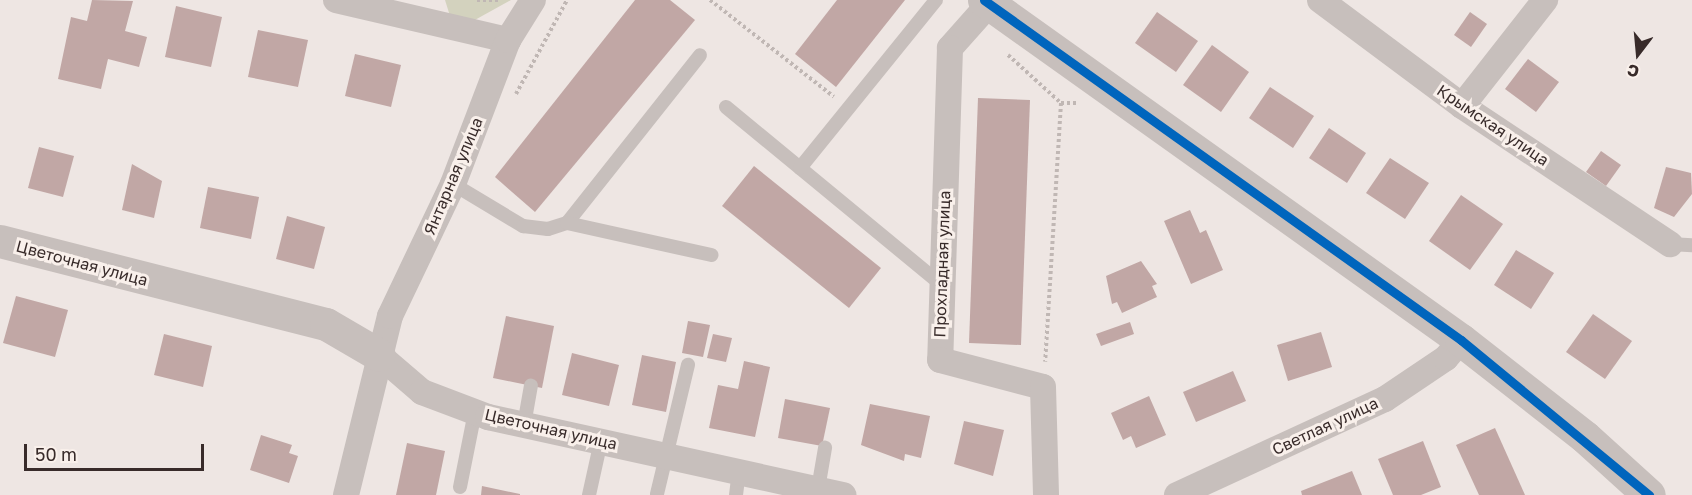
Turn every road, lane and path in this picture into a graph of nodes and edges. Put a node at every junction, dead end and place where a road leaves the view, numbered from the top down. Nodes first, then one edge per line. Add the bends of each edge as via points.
1 (336, 0) edge
2 (477, 0) edge
3 (498, 0) edge
4 (532, 0) edge
5 (567, 0) edge
6 (710, 0) edge
7 (936, 0) edge
8 (1320, 0) edge
9 (1545, 0) edge
10 (987, 2) edge
11 (508, 40) junction
12 (1006, 52) dead end
13 (700, 55) dead end
14 (514, 99) dead end
15 (1462, 106) junction
16 (726, 107) dead end
17 (849, 109) junction
18 (800, 168) junction
19 (453, 184) junction
20 (567, 223) junction
21 (0, 241) edge
22 (1681, 244) edge
23 (711, 255) dead end
24 (941, 284) junction
25 (1461, 340) junction
26 (379, 355) junction
27 (688, 365) dead end
28 (531, 386) dead end
29 (1043, 387) junction
30 (475, 412) junction
31 (524, 424) junction
32 (601, 441) junction
33 (825, 448) dead end
34 (665, 455) junction
35 (460, 487) dead end
36 (735, 488) edge
37 (818, 489) junction
38 (657, 494) edge
39 (346, 495) edge
40 (589, 495) edge
41 (844, 495) edge
42 (1046, 495) edge
43 (1177, 495) edge
44 (1649, 495) edge

1 - 11 street
2 - 3 path
4 - 11 street, Янтарная улица
5 - 14 path
6 - 17 path
7 - 17 lane
8 - 15 street, Крымская улица
9 - 15 street
10 - 24 street, Прохладная улица via 950,48
10 - 25 street
11 - 19 street, Янтарная улица
12 - 29 path via 1061,103
13 - 20 lane
15 - 22 street, Крымская улица
16 - 18 lane
17 - 18 lane
18 - 24 lane
19 - 20 lane via 523,226 548,229
19 - 26 street, Янтарная улица via 390,316
20 - 23 lane
21 - 26 street, Цветочная улица via 326,324
24 - 29 street, Прохладная улица via 940,360
25 - 43 street, Светлая улица via 1446,358 1385,399
25 - 44 street
26 - 30 street, Цветочная улица via 422,392
26 - 39 street, Янтарная улица
27 - 34 lane
28 - 31 lane
29 - 42 street
30 - 31 street, Цветочная улица
30 - 35 lane
31 - 32 street, Цветочная улица
32 - 34 street, Цветочная улица
32 - 40 lane
33 - 37 lane
34 - 36 street, Цветочная улица
34 - 38 lane
36 - 37 street, Цветочная улица
37 - 41 street, Цветочная улица

